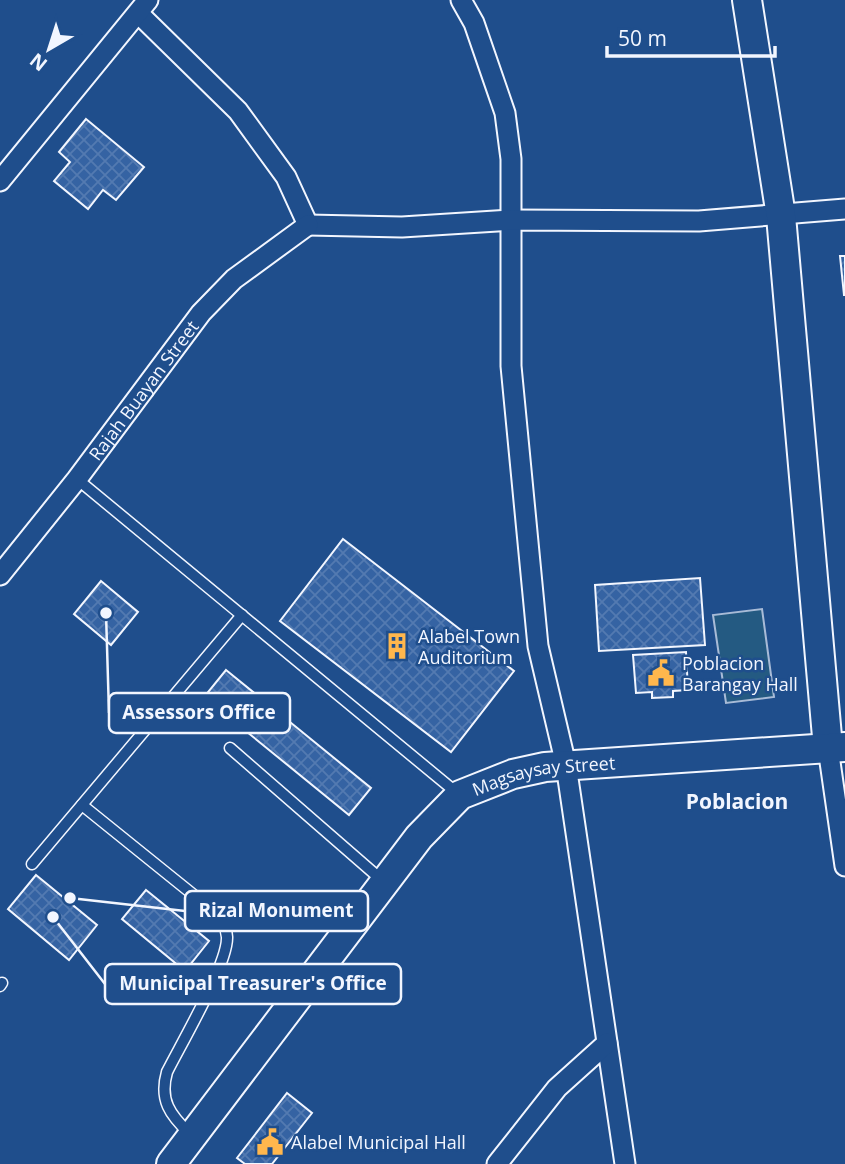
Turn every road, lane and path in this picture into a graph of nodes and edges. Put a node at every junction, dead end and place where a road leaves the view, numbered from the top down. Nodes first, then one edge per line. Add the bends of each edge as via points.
1 (461, 0) edge
2 (747, 0) edge
3 (143, 6) edge
4 (0, 181) edge
5 (845, 209) edge
6 (781, 216) junction
7 (512, 220) junction
8 (308, 225) junction
9 (77, 479) junction
10 (3, 564) edge
11 (242, 615) junction
12 (836, 747) edge
13 (230, 748) dead end
14 (566, 765) junction
15 (460, 795) junction
16 (82, 805) junction
17 (32, 864) dead end
18 (845, 866) edge
19 (384, 882) junction
20 (607, 1043) junction
21 (193, 1136) junction
22 (171, 1164) edge
23 (497, 1164) edge
24 (625, 1164) edge

1 - 7 street via 474,23 505,113 512,159
2 - 6 street
3 - 4 street
3 - 8 street via 251,127 286,177
5 - 6 street
6 - 7 street via 699,221
6 - 12 street
7 - 8 street via 402,227
7 - 14 street via 511,366 538,646
8 - 9 street, Rajah Buayan Street via 234,279 201,313
9 - 10 street, Rajah Buayan Street
9 - 11 lane
11 - 15 lane
11 - 16 lane
12 - 14 street, Magsaysay Street
12 - 18 street
13 - 19 lane
14 - 15 street, Magsaysay Street via 513,774
14 - 20 street
15 - 19 street, Magsaysay Street
16 - 17 lane
16 - 21 lane via 223,923 227,938 222,959 163,1087 174,1119
19 - 21 street, Magsaysay Street
20 - 23 street via 557,1088
20 - 24 street
21 - 22 street, Magsaysay Street

